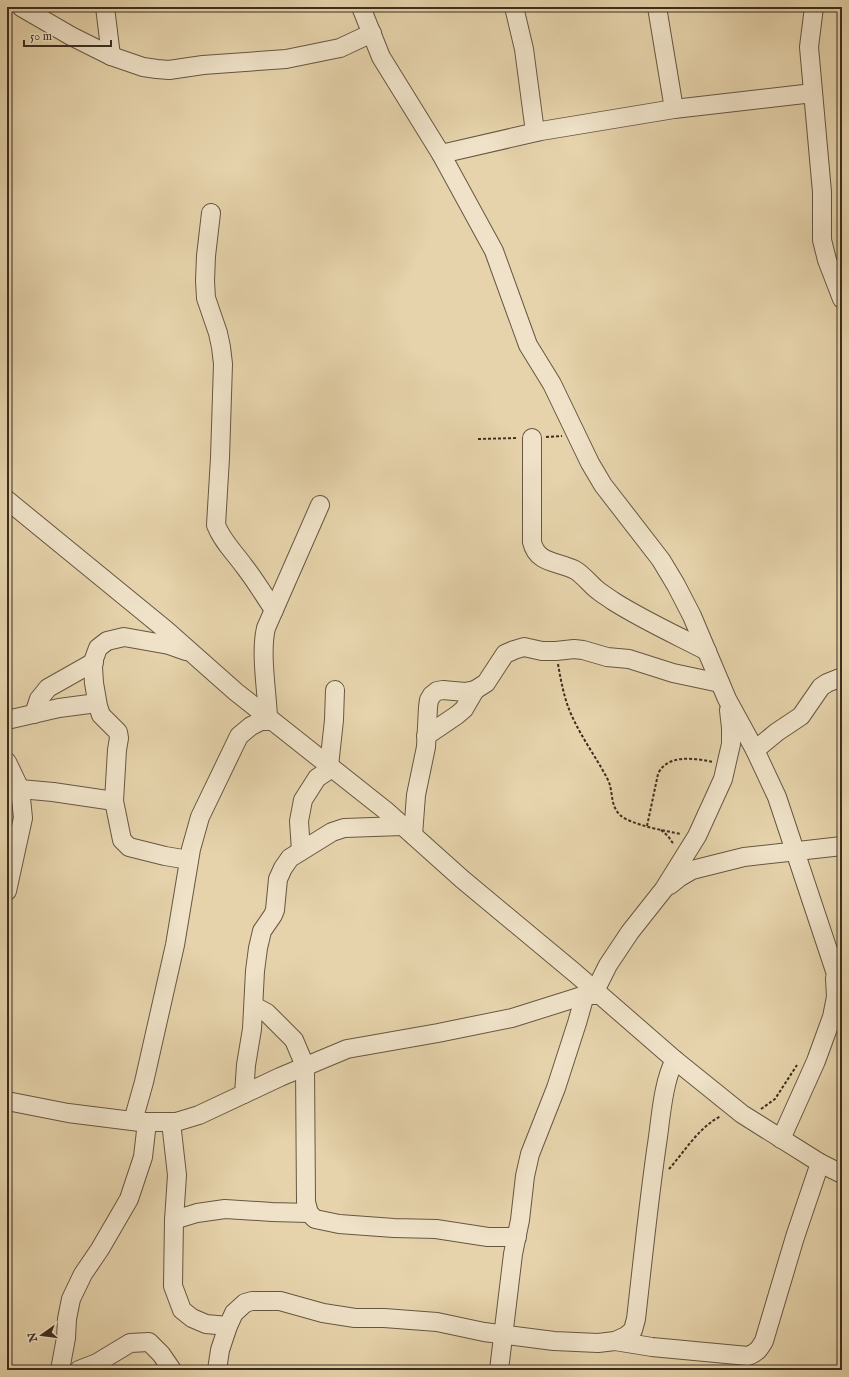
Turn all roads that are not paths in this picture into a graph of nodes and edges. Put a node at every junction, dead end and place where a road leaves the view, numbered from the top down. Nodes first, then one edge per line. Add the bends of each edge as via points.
1 (21, 7) edge
2 (105, 7) edge
3 (361, 7) edge
4 (514, 7) edge
5 (657, 7) edge
6 (814, 7) edge
7 (372, 33) junction
8 (111, 56) junction
9 (813, 93) junction
10 (674, 110) junction
11 (535, 132) junction
12 (440, 154) junction
13 (211, 213) dead end
14 (842, 299) edge
15 (532, 438) dead end
16 (8, 505) edge
17 (320, 505) dead end
18 (274, 610) junction
19 (707, 651) junction
20 (193, 654) junction
21 (94, 662) junction
22 (842, 677) edge
23 (335, 690) dead end
24 (475, 690) junction
25 (723, 691) junction
26 (97, 703) junction
27 (34, 714) junction
28 (7, 720) edge
29 (270, 720) junction
30 (426, 736) junction
31 (755, 750) junction
32 (7, 763) edge
33 (330, 767) junction
34 (20, 789) junction
35 (114, 801) junction
36 (408, 831) junction
37 (842, 846) edge
38 (795, 850) junction
39 (301, 851) junction
40 (189, 860) junction
41 (664, 889) junction
42 (7, 891) edge
43 (835, 971) junction
44 (842, 992) edge
45 (593, 994) junction
46 (254, 1006) junction
47 (675, 1060) junction
48 (305, 1066) junction
49 (244, 1094) junction
50 (7, 1101) edge
51 (140, 1122) junction
52 (171, 1122) junction
53 (781, 1139) junction
54 (820, 1164) junction
55 (842, 1174) edge
56 (309, 1213) junction
57 (174, 1220) junction
58 (517, 1237) junction
59 (228, 1326) junction
60 (503, 1335) junction
61 (615, 1341) junction
62 (60, 1370) edge
63 (79, 1370) edge
64 (172, 1370) edge
65 (217, 1370) edge
66 (499, 1370) edge

1 - 8 street
2 - 8 street
3 - 7 street
4 - 11 street via 524,49
5 - 10 street
6 - 9 street via 809,47
7 - 8 street via 340,48 286,59 169,70 143,67
7 - 12 street via 381,57
9 - 10 street
9 - 14 street via 822,192 822,240
10 - 11 street
11 - 12 street
12 - 19 street via 494,251 528,345 552,384 590,463 603,485 661,560 692,616
13 - 18 street via 206,256 206,298 218,333 223,364 216,524 228,548 258,584
15 - 19 street via 532,542 537,554 575,570 599,592
16 - 20 street
17 - 18 street
18 - 29 street via 264,637
19 - 25 street
20 - 21 street via 169,645 124,637 107,641 98,648
20 - 29 street
21 - 26 street
21 - 27 street via 48,688 39,699
22 - 31 street via 820,687 801,716
23 - 33 street
24 - 25 street via 486,683 505,654 524,647 542,651 583,650 607,657 629,659
24 - 30 street via 464,709
24 - 30 street via 443,690 432,695 429,700
25 - 31 street
25 - 41 street via 731,728 731,744 723,779 696,838
26 - 27 street
26 - 35 street via 101,715 118,732
27 - 28 street
29 - 33 street
29 - 40 street via 251,726 239,736 200,817
30 - 36 street via 426,747
31 - 38 street via 777,797
32 - 34 street
33 - 36 street
33 - 39 street via 317,778 303,800 299,821
34 - 35 street
34 - 42 street via 23,818
35 - 40 street via 122,840 129,847
36 - 39 street via 344,828 332,832
36 - 45 street
37 - 38 street
38 - 41 street via 744,857 692,870
38 - 43 street
39 - 46 street via 290,858 278,879 275,910 262,931 255,972
40 - 51 street via 175,945 146,1075
41 - 45 street via 630,932
43 - 44 street
43 - 53 street via 836,997 832,1017 816,1061
45 - 47 street
45 - 48 street via 512,1018 347,1049
45 - 58 street via 577,1023 556,1088 530,1154
46 - 48 street via 271,1017 294,1040
46 - 49 street
47 - 53 street via 745,1116
47 - 61 street via 670,1069 660,1118 647,1210 636,1319 633,1330
48 - 49 street
48 - 56 street via 306,1202
49 - 52 street via 199,1115
50 - 51 street via 68,1114
51 - 52 street
51 - 62 street via 143,1157 129,1199 83,1274 71,1299
52 - 57 street via 177,1175
53 - 54 street
54 - 55 street
54 - 61 street via 759,1350 748,1356 659,1348
56 - 57 street via 225,1209
56 - 58 street via 315,1219 339,1224 436,1229 488,1237
57 - 59 street via 173,1286 182,1310 206,1324
58 - 60 street
59 - 60 street via 234,1313 241,1306 263,1300 280,1301 323,1313 355,1318 437,1322
59 - 65 street
60 - 61 street via 554,1341
60 - 66 street
63 - 64 street via 97,1363 130,1343 149,1342

